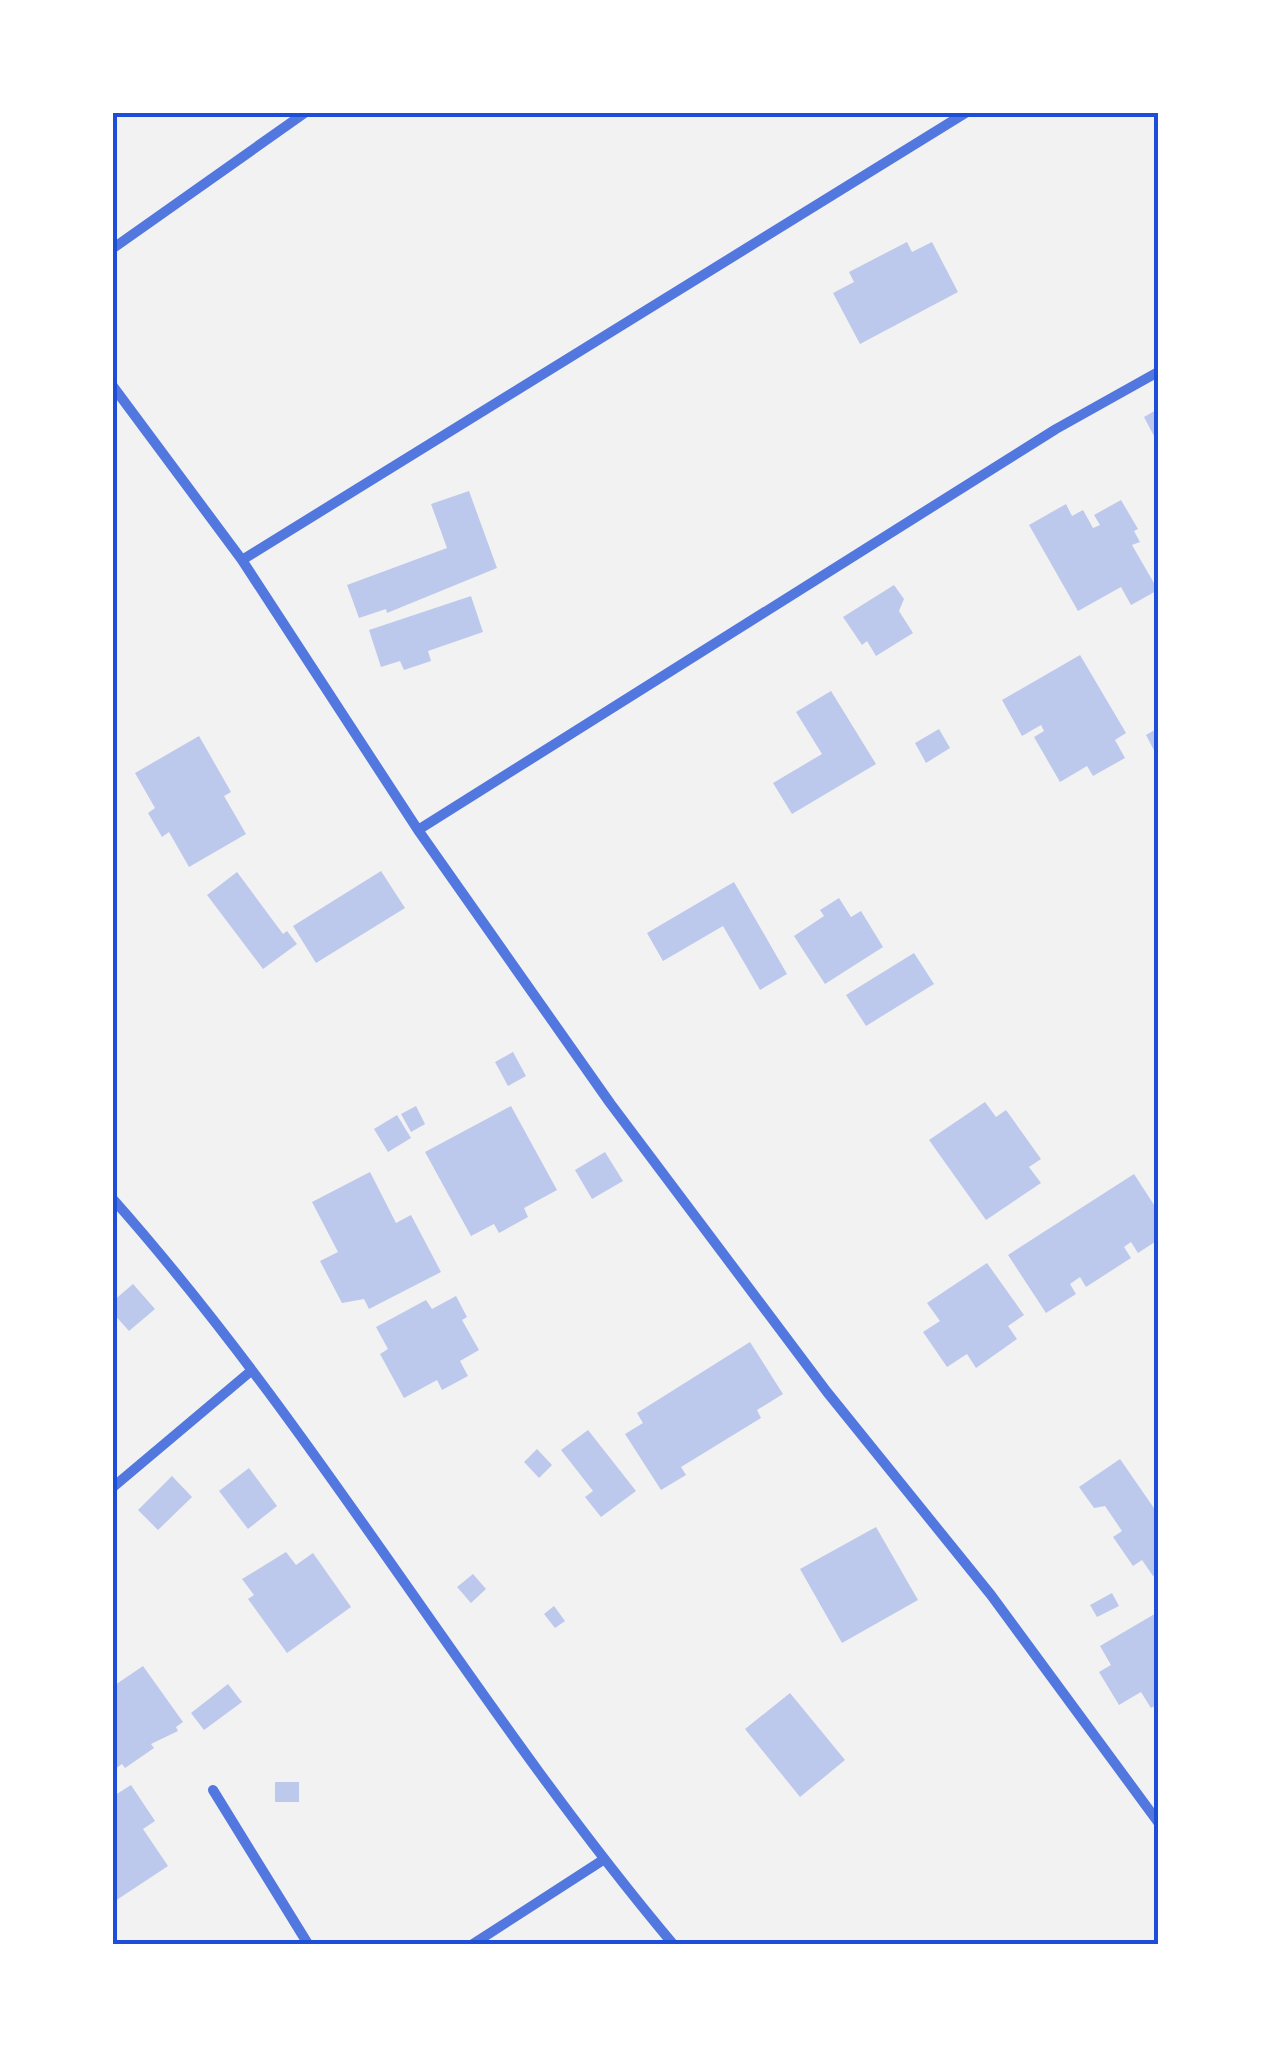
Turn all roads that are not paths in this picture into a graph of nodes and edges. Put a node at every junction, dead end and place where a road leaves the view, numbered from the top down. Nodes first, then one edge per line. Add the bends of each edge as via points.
1 (306, 112) edge
2 (967, 112) edge
3 (112, 249) edge
4 (1158, 372) edge
5 (112, 385) edge
6 (242, 560) junction
7 (418, 830) junction
8 (112, 1198) edge
9 (251, 1370) junction
10 (112, 1488) edge
11 (213, 1790) dead end
12 (1158, 1822) edge
13 (603, 1860) junction
14 (308, 1944) edge
15 (473, 1944) edge
16 (673, 1944) edge

1 - 3 street
2 - 6 street
4 - 7 street via 1056,429
5 - 6 street
6 - 7 street
7 - 12 street via 610,1103
8 - 9 street
9 - 10 street
9 - 13 street
11 - 14 street
13 - 15 street
13 - 16 street

